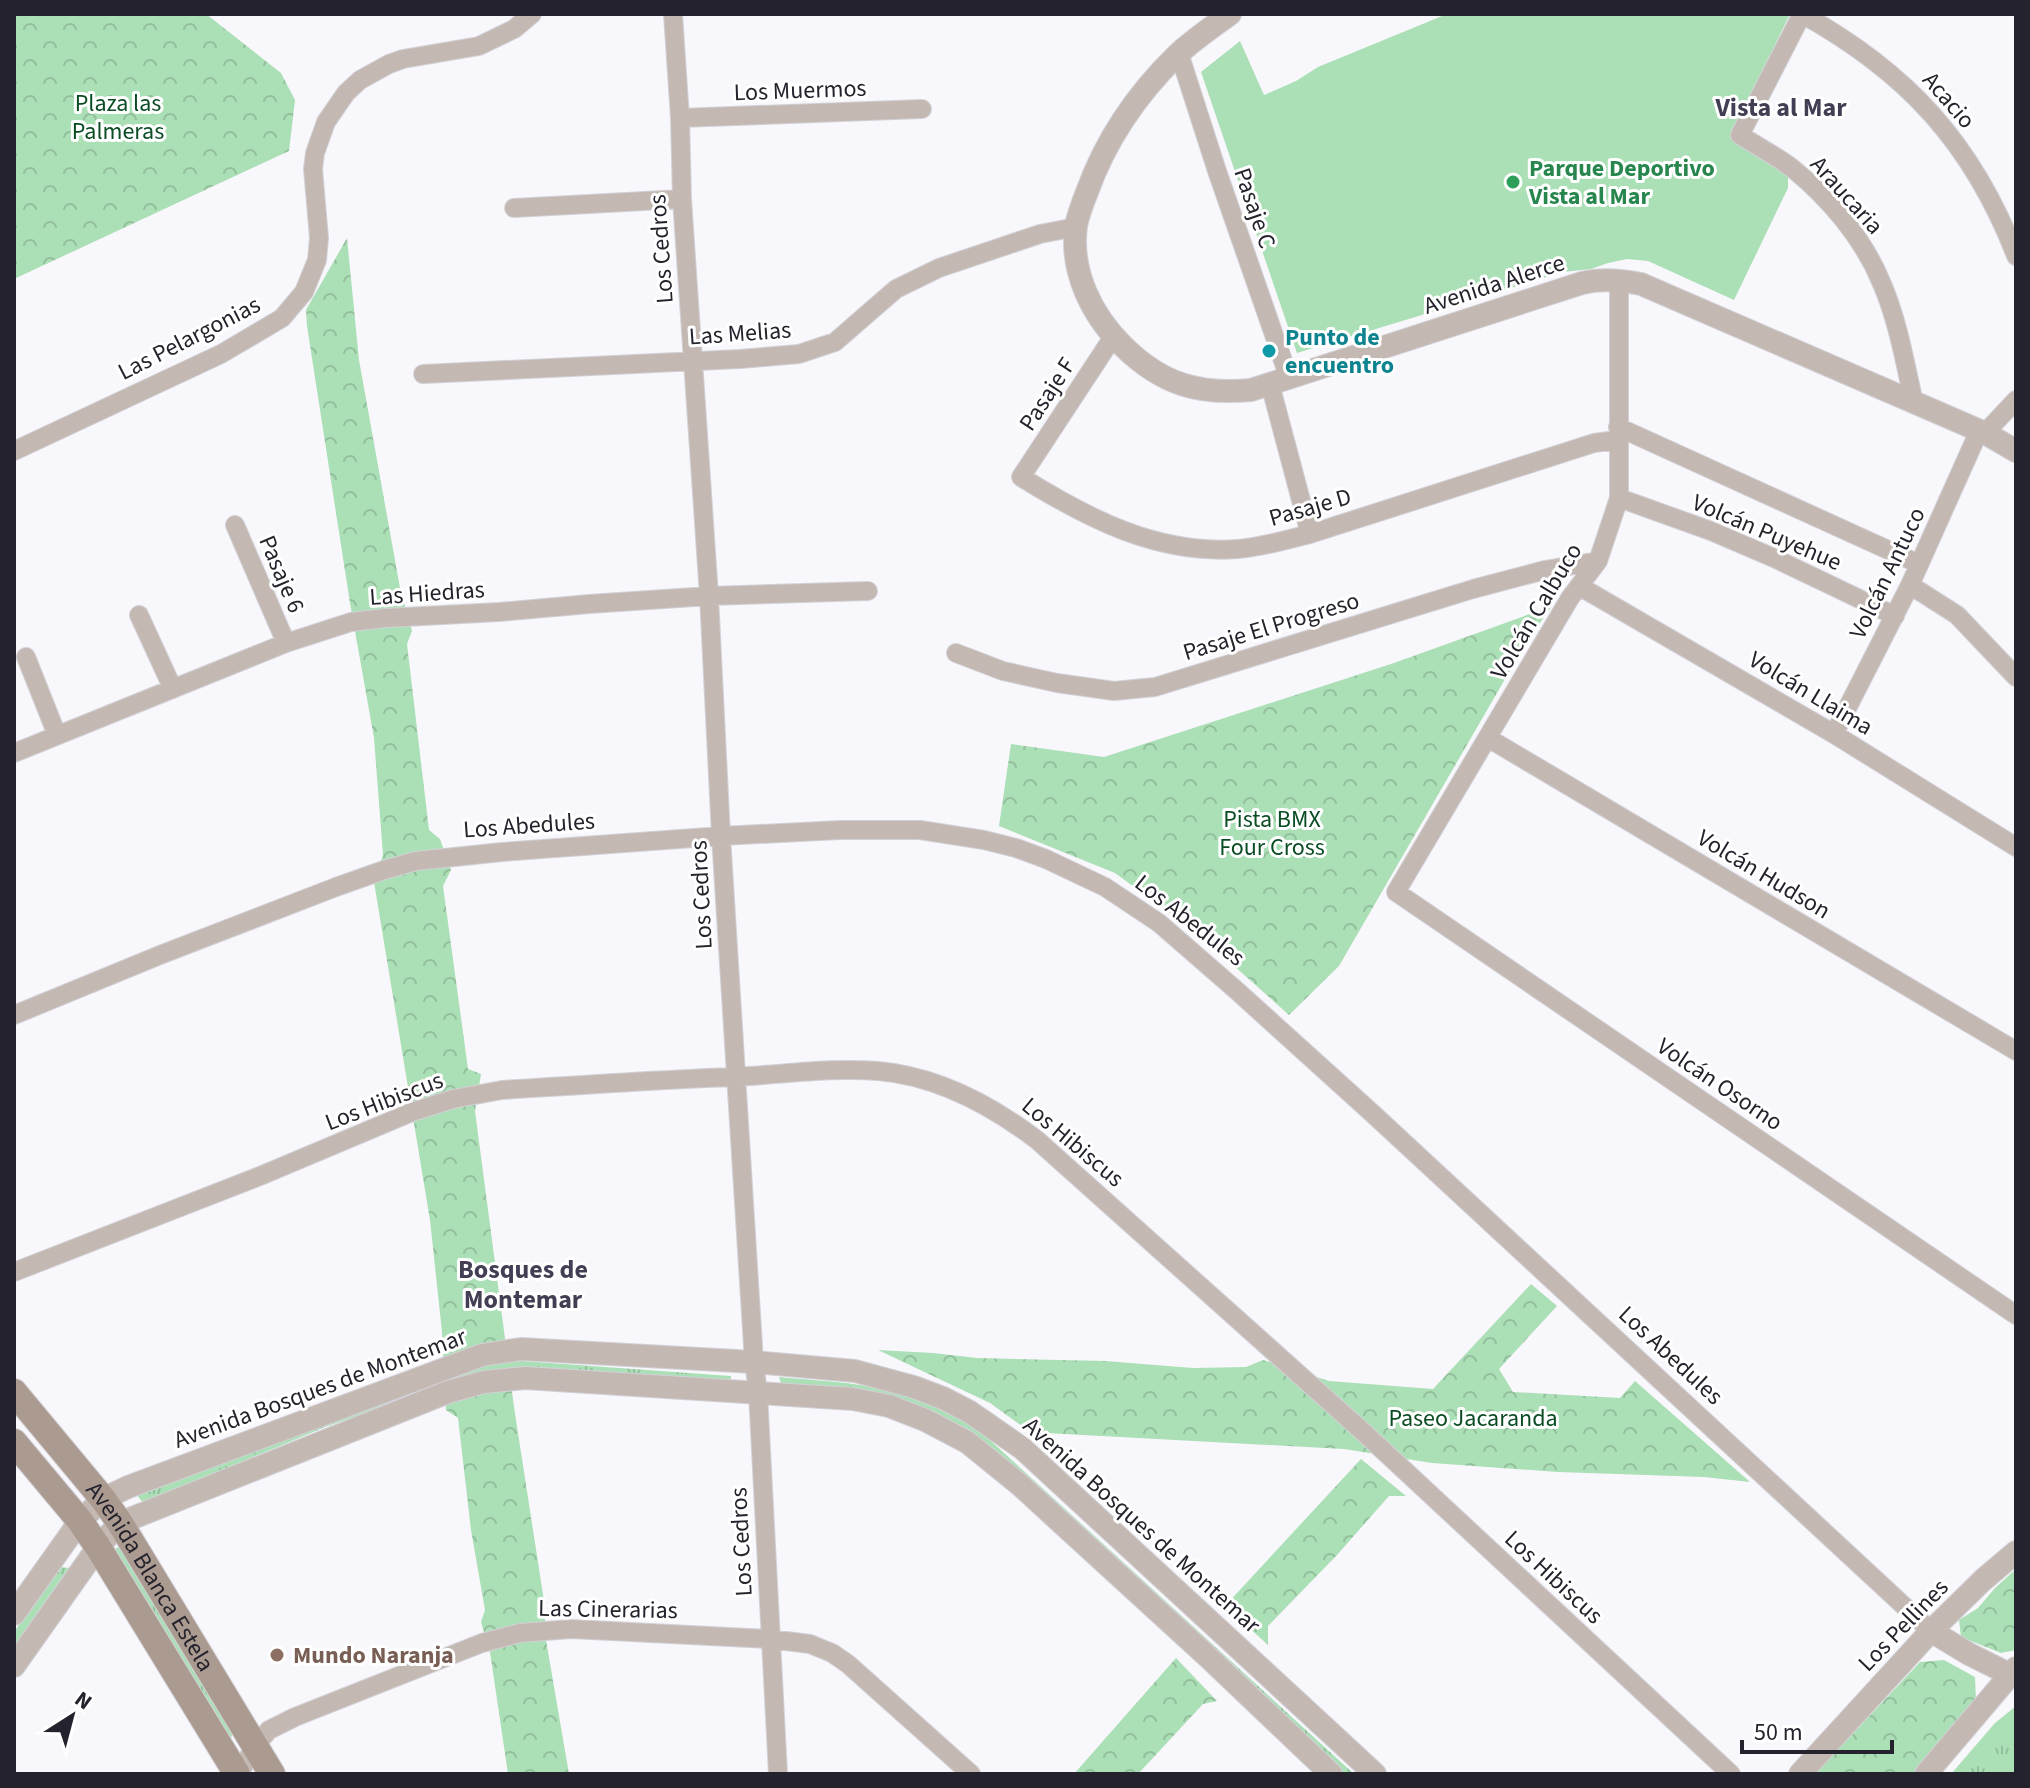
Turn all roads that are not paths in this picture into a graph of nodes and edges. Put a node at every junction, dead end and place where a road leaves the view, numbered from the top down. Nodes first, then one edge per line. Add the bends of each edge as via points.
1 (532, 14) edge
2 (673, 14) edge
3 (1230, 14) edge
4 (1802, 14) edge
5 (1179, 53) junction
6 (922, 109) dead end
7 (680, 118) junction
8 (682, 199) junction
9 (514, 208) dead end
10 (1076, 227) junction
11 (2016, 256) edge
12 (1619, 280) junction
13 (1113, 337) junction
14 (693, 361) junction
15 (423, 374) dead end
16 (1280, 381) junction
17 (2016, 400) edge
18 (1914, 403) junction
19 (1982, 432) junction
20 (1618, 433) junction
21 (14, 451) edge
22 (2016, 451) edge
23 (1021, 477) joint
24 (1619, 498) junction
25 (235, 525) dead end
26 (1310, 534) junction
27 (1598, 561) junction
28 (1919, 564) junction
29 (1910, 585) junction
30 (1579, 586) junction
31 (868, 591) dead end
32 (709, 596) junction
33 (139, 615) dead end
34 (1895, 616) junction
35 (286, 643) junction
36 (956, 653) dead end
37 (26, 657) dead end
38 (2016, 677) edge
39 (173, 689) junction
40 (1834, 734) junction
41 (57, 735) junction
42 (1488, 738) junction
43 (14, 753) edge
44 (721, 836) junction
45 (2016, 847) edge
46 (1396, 892) joint
47 (14, 1015) edge
48 (2016, 1051) edge
49 (736, 1077) junction
50 (14, 1272) edge
51 (2016, 1315) edge
52 (754, 1362) junction
53 (14, 1392) edge
54 (758, 1393) junction
55 (14, 1442) edge
56 (103, 1499) junction
57 (80, 1521) junction
58 (120, 1523) junction
59 (98, 1547) junction
60 (2016, 1552) edge
61 (14, 1614) edge
62 (1931, 1631) junction
63 (770, 1639) junction
64 (14, 1666) edge
65 (2014, 1673) edge
66 (254, 1747) junction
67 (238, 1774) edge
68 (272, 1774) edge
69 (778, 1774) edge
70 (971, 1774) edge
71 (1331, 1774) edge
72 (1375, 1774) edge
73 (1731, 1774) edge
74 (1800, 1774) edge
75 (1926, 1774) edge

1 - 21 street, Las Pelargonias via 479,46 389,64 346,93 326,122 315,153 317,260 304,292 282,318 221,354
2 - 7 street, Los Cedros
3 - 5 street, Avenida Alerce
4 - 11 street, Acacio via 1886,69 1934,115 1985,189
4 - 18 street, Araucaria via 1740,135 1792,169 1861,243 1882,284
5 - 10 street, Avenida Alerce via 1118,127 1092,178
5 - 16 street, Pasaje C
6 - 7 street, Los Muermos
7 - 8 street, Los Cedros
8 - 9 street
8 - 14 street, Los Cedros
10 - 13 street, Avenida Alerce via 1083,286
10 - 14 street, Las Melias via 939,268 896,289 835,342 799,354
12 - 16 street, Avenida Alerce via 1582,283
12 - 18 street, Avenida Alerce via 1641,284
12 - 20 street, Volcán Calbuco
13 - 16 street, Avenida Alerce via 1152,372 1200,389 1251,390
13 - 23 street, Pasaje F
14 - 15 street, Las Melias
14 - 32 street, Los Cedros
16 - 26 street, Pasaje C
17 - 19 street, Volcán Antuco
18 - 19 street, Avenida Alerce
19 - 22 street, Avenida Alerce
19 - 28 street, Volcán Antuco
20 - 24 street, Volcán Calbuco
20 - 26 street, Pasaje D
20 - 28 street
23 - 26 street, Pasaje D via 1090,518 1166,543 1239,549
24 - 27 street, Volcán Calbuco
24 - 34 street, Volcán Puyehue via 1711,531
25 - 35 street, Pasaje 6
27 - 30 street, Volcán Calbuco
27 - 36 street, Pasaje El Progreso via 1473,589 1155,687 1114,691 1057,683
28 - 29 street, Volcán Antuco
29 - 34 street, Volcán Antuco
29 - 38 street via 1957,615
30 - 40 street, Volcán Llaima
30 - 42 street, Volcán Calbuco
31 - 32 street, Las Hiedras
32 - 35 street, Las Hiedras via 386,618 351,622
32 - 44 street, Los Cedros
33 - 39 street
34 - 40 street, Volcán Antuco
35 - 39 street, Las Hiedras
37 - 41 street
39 - 41 street, Las Hiedras
40 - 45 street, Volcán Llaima
41 - 43 street, Las Hiedras
42 - 46 street, Volcán Calbuco
42 - 48 street, Volcán Hudson
44 - 47 street, Los Abedules via 416,861 321,892
44 - 49 street, Los Cedros
44 - 62 street, Los Abedules via 840,830 952,834 1046,859 1133,904 1372,1113
46 - 51 street, Volcán Osorno
49 - 50 street, Los Hibiscus via 502,1090 453,1099
49 - 52 street, Los Cedros
49 - 73 street, Los Hibiscus via 878,1071 945,1087 1016,1124 1360,1429
52 - 54 street, Los Cedros
52 - 56 street, Avenida Bosques de Montemar via 521,1349 482,1355
52 - 72 street, Avenida Bosques de Montemar via 855,1371 914,1387 970,1412 1023,1449
53 - 56 main road, Avenida Blanca Estela
54 - 58 street, Avenida Bosques de Montemar via 525,1378 484,1382 434,1397
54 - 63 street, Los Cedros
54 - 71 street, Avenida Bosques de Montemar via 889,1406 967,1442 1076,1536
55 - 57 main road, Avenida Blanca Estela
56 - 57 street, Avenida Bosques de Montemar
56 - 58 main road, Avenida Blanca Estela
57 - 59 main road, Avenida Blanca Estela
57 - 61 street, Avenida Bosques de Montemar
58 - 59 street, Avenida Bosques de Montemar
58 - 66 main road, Avenida Blanca Estela
59 - 64 street, Avenida Bosques de Montemar
59 - 67 main road, Avenida Blanca Estela
60 - 62 street, Los Pellines
62 - 65 street, Los Abedules
62 - 74 street, Los Pellines
63 - 66 street, Las Cinerarias via 571,1629 520,1633 295,1717 269,1730
63 - 69 street, Los Cedros
63 - 70 street, Las Cinerarias via 832,1653
65 - 75 street
66 - 67 street, Las Cinerarias
66 - 68 main road, Avenida Blanca Estela

